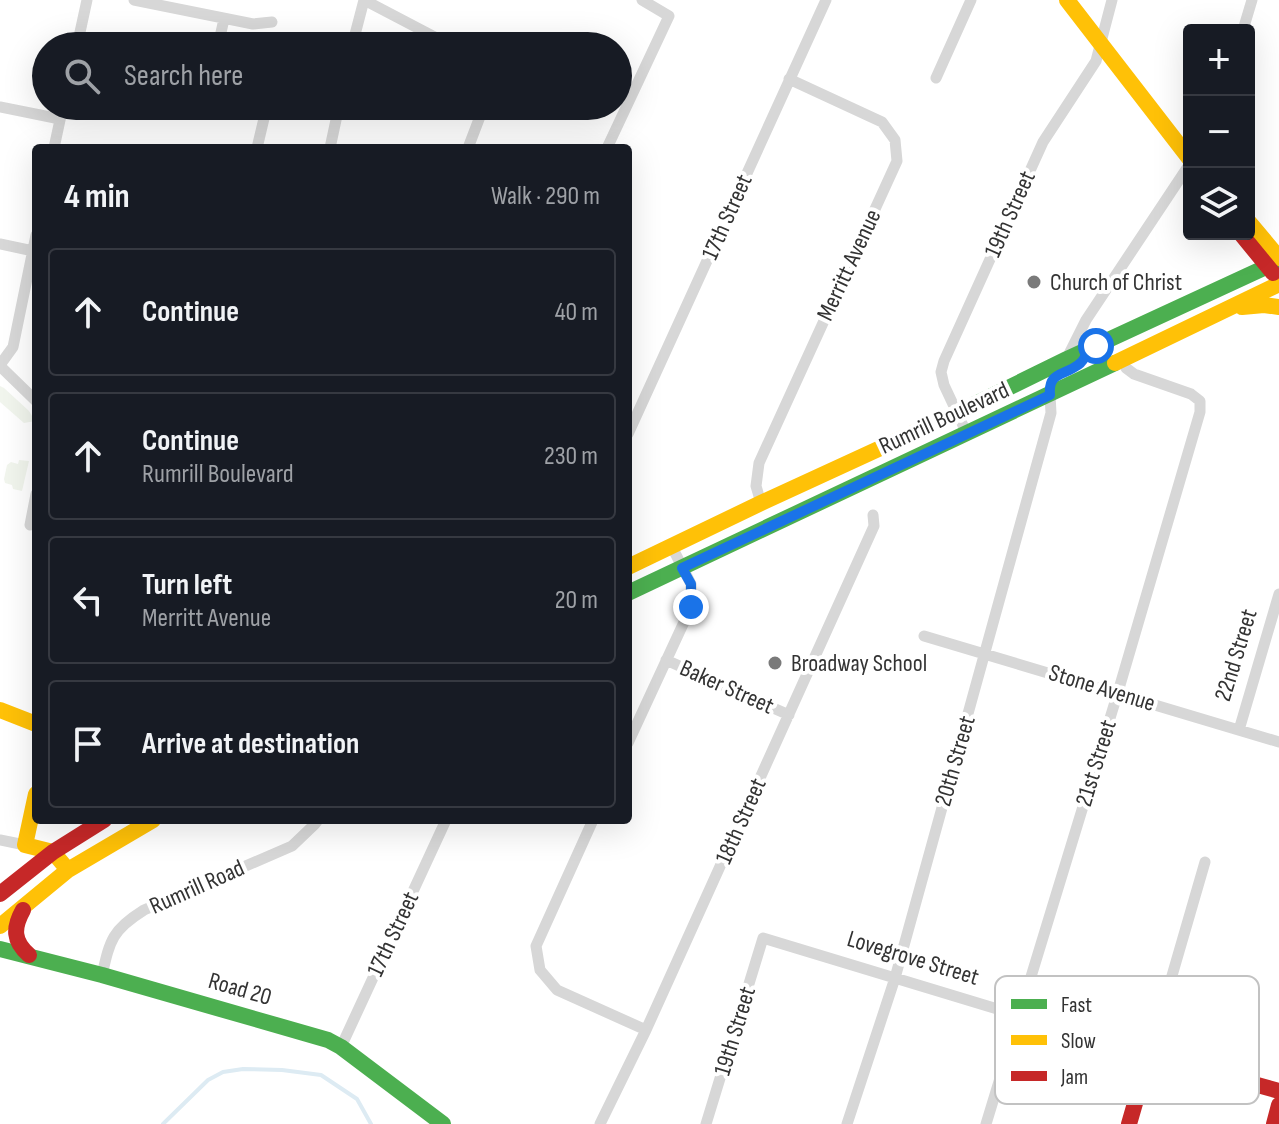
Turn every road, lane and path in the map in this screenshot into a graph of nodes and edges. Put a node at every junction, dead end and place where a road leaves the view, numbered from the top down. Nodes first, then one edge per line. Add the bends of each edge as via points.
1 (87, 0) edge
2 (134, 0) edge
3 (364, 0) edge
4 (642, 0) edge
5 (826, 0) edge
6 (971, 0) edge
7 (1067, 0) edge
8 (1112, 0) edge
9 (1252, 0) edge
10 (224, 19) junction
11 (272, 22) dead end
12 (1245, 24) edge
13 (80, 32) edge
14 (221, 32) edge
15 (356, 32) edge
16 (425, 32) edge
17 (1100, 42) junction
18 (936, 78) dead end
19 (789, 79) junction
20 (632, 95) edge
21 (0, 107) edge
22 (32, 113) edge
23 (60, 120) edge
24 (264, 120) edge
25 (336, 120) edge
26 (479, 120) edge
27 (620, 120) edge
28 (55, 144) edge
29 (258, 144) edge
30 (331, 144) edge
31 (470, 144) edge
32 (609, 144) edge
33 (1183, 150) edge
34 (1187, 168) edge
35 (1255, 227) edge
36 (1248, 240) edge
37 (1271, 241) edge
38 (0, 244) edge
39 (32, 251) edge
40 (32, 256) edge
41 (1275, 262) edge
42 (1279, 282) edge
43 (1279, 307) edge
44 (1229, 308) junction
45 (1089, 349) junction
46 (1067, 359) junction
47 (1122, 360) junction
48 (0, 366) edge
49 (1050, 395) junction
50 (32, 397) edge
51 (957, 413) junction
52 (632, 425) edge
53 (967, 434) junction
54 (761, 503) junction
55 (32, 515) edge
56 (873, 515) dead end
57 (30, 525) dead end
58 (672, 547) junction
59 (632, 565) edge
60 (682, 568) junction
61 (632, 591) edge
62 (1279, 594) edge
63 (924, 636) dead end
64 (985, 654) junction
65 (666, 660) junction
66 (1118, 692) junction
67 (0, 710) edge
68 (789, 715) junction
69 (32, 722) edge
70 (1239, 730) junction
71 (632, 734) edge
72 (1279, 742) edge
73 (32, 813) edge
74 (98, 824) edge
75 (146, 824) edge
76 (314, 824) edge
77 (444, 824) edge
78 (591, 824) edge
79 (0, 840) edge
80 (25, 845) junction
81 (53, 852) junction
82 (1205, 862) dead end
83 (68, 870) junction
84 (0, 894) edge
85 (26, 905) junction
86 (0, 926) edge
87 (763, 938) joint
88 (0, 949) edge
89 (31, 957) junction
90 (102, 975) junction
91 (1030, 976) edge
92 (1172, 976) edge
93 (895, 978) junction
94 (995, 1007) edge
95 (646, 1030) junction
96 (341, 1047) junction
97 (1259, 1085) edge
98 (1279, 1091) edge
99 (995, 1093) edge
100 (1135, 1104) edge
101 (1279, 1105) edge
102 (443, 1124) edge
103 (600, 1124) edge
104 (706, 1124) edge
105 (847, 1124) edge
106 (986, 1124) edge
107 (1129, 1124) edge
108 (1274, 1124) edge

1 - 13 street
2 - 10 street
3 - 15 street
3 - 16 street
4 - 20 street via 669,16
5 - 19 street, 17th Street
6 - 18 street
7 - 17 main road
8 - 17 street, 19th Street
9 - 12 street
10 - 11 street
10 - 14 street
17 - 33 main road
17 - 51 street, 19th Street via 1096,61 1043,142 944,361 944,385
19 - 52 street, 17th Street
19 - 54 street, Merritt Avenue via 882,122 895,140 897,161 759,463 756,486
21 - 22 street
23 - 28 street
24 - 29 street
25 - 30 street
26 - 31 street
27 - 32 street
34 - 46 street via 1086,320
35 - 37 main road
36 - 41 main road
37 - 41 main road
38 - 39 street
40 - 48 street via 13,347
41 - 42 main road
41 - 45 main road, Rumrill Boulevard
42 - 44 main road, Rumrill Boulevard
43 - 44 main road
44 - 47 main road, Rumrill Boulevard
45 - 46 main road, Rumrill Boulevard
45 - 49 main road via 1082,363 1051,380
46 - 51 main road, Rumrill Boulevard
47 - 49 main road, Rumrill Boulevard
47 - 66 street, 21st Street via 1134,374 1191,394 1200,401 1200,412
48 - 50 street
49 - 53 main road, Rumrill Boulevard
49 - 64 street, 20th Street via 1051,413
51 - 53 street, 19th Street
51 - 54 main road, Rumrill Boulevard
53 - 60 main road, Rumrill Boulevard
54 - 58 main road, Rumrill Boulevard
55 - 57 street
56 - 68 street, 18th Street via 874,526
58 - 59 main road, Rumrill Boulevard
58 - 60 street
60 - 61 main road, Rumrill Boulevard
60 - 65 street via 691,584 691,607
62 - 70 street, 22nd Street
63 - 64 street, Stone Avenue
64 - 66 street, Stone Avenue
64 - 93 street, 20th Street
65 - 68 street, Baker Street
65 - 71 street
66 - 70 street, Stone Avenue
66 - 91 street, 21st Street
67 - 69 main road
68 - 95 street, 18th Street
70 - 72 street, Stone Avenue
73 - 80 main road
74 - 81 main road
75 - 83 main road
76 - 90 street, Rumrill Road via 292,846 124,922 110,940
77 - 96 street, 17th Street
78 - 95 street via 536,946 540,970 557,990
79 - 80 street
80 - 81 main road
81 - 83 main road
81 - 84 main road
82 - 92 street
83 - 85 main road
85 - 86 main road
85 - 89 main road via 14,926 15,939
87 - 93 street, Lovegrove Street
87 - 104 street, 19th Street
88 - 89 main road, Road 20
89 - 90 main road, Road 20
90 - 96 main road, Road 20
93 - 94 street, Lovegrove Street
93 - 105 street, 20th Street
95 - 103 street, 18th Street
96 - 102 main road, Road 20
97 - 98 main road, Lovegrove Street
99 - 106 street, 21st Street
100 - 107 main road
101 - 108 main road

